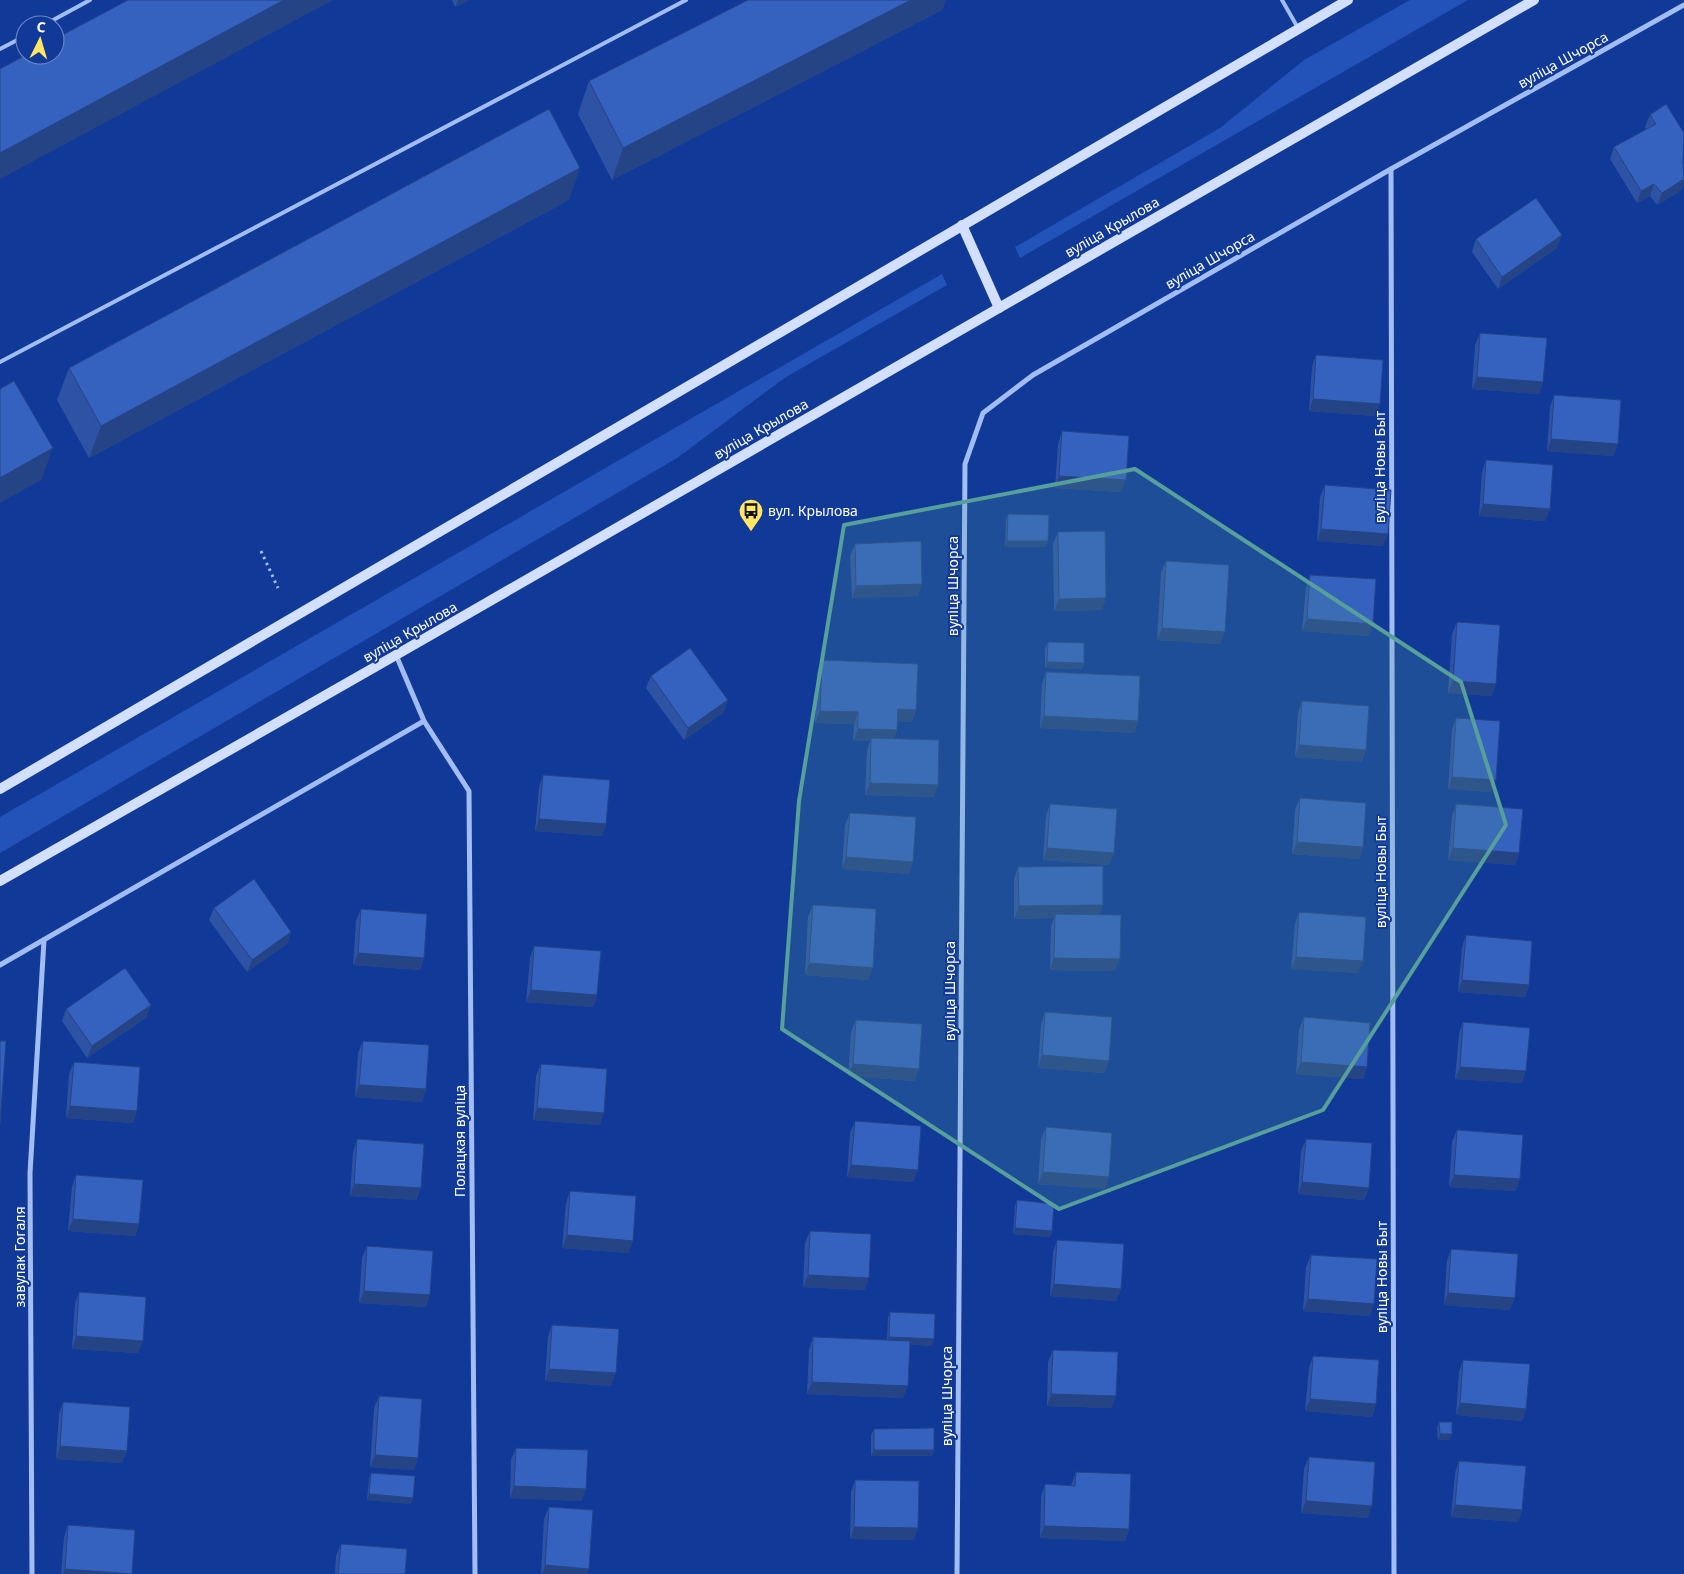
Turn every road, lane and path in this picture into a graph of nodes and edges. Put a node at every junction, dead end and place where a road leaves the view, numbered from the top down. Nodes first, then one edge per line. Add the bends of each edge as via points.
1 (90, 0) edge
2 (1282, 0) edge
3 (1348, 0) edge
4 (1534, 0) edge
5 (683, 1) edge
6 (1684, 5) edge
7 (62, 15) edge
8 (1298, 28) junction
9 (15, 41) edge
10 (0, 49) edge
11 (1391, 169) junction
12 (962, 225) junction
13 (999, 308) junction
14 (0, 362) edge
15 (261, 552) dead end
16 (278, 588) dead end
17 (396, 656) junction
18 (424, 721) junction
19 (0, 789) edge
20 (0, 881) edge
21 (44, 940) junction
22 (0, 965) edge
23 (32, 1574) edge
24 (475, 1574) edge
25 (957, 1574) edge
26 (1394, 1574) edge

1 - 7 lane
2 - 8 lane
3 - 8 main road
4 - 13 main road, вуліца Крылова
5 - 14 lane
6 - 11 street, вуліца Шчорса
8 - 12 main road
9 - 10 lane
11 - 25 street, вуліца Шчорса via 1033,374 982,414 966,464
11 - 26 street, вуліца Новы Быт
12 - 13 main road
12 - 19 main road
13 - 17 main road, вуліца Крылова
15 - 16 path
17 - 18 street, Полацкая вуліца
17 - 20 main road, вуліца Крылова
18 - 21 street
18 - 24 street, Полацкая вуліца via 469,791
21 - 22 street
21 - 23 street, завулак Гогаля via 30,1173

